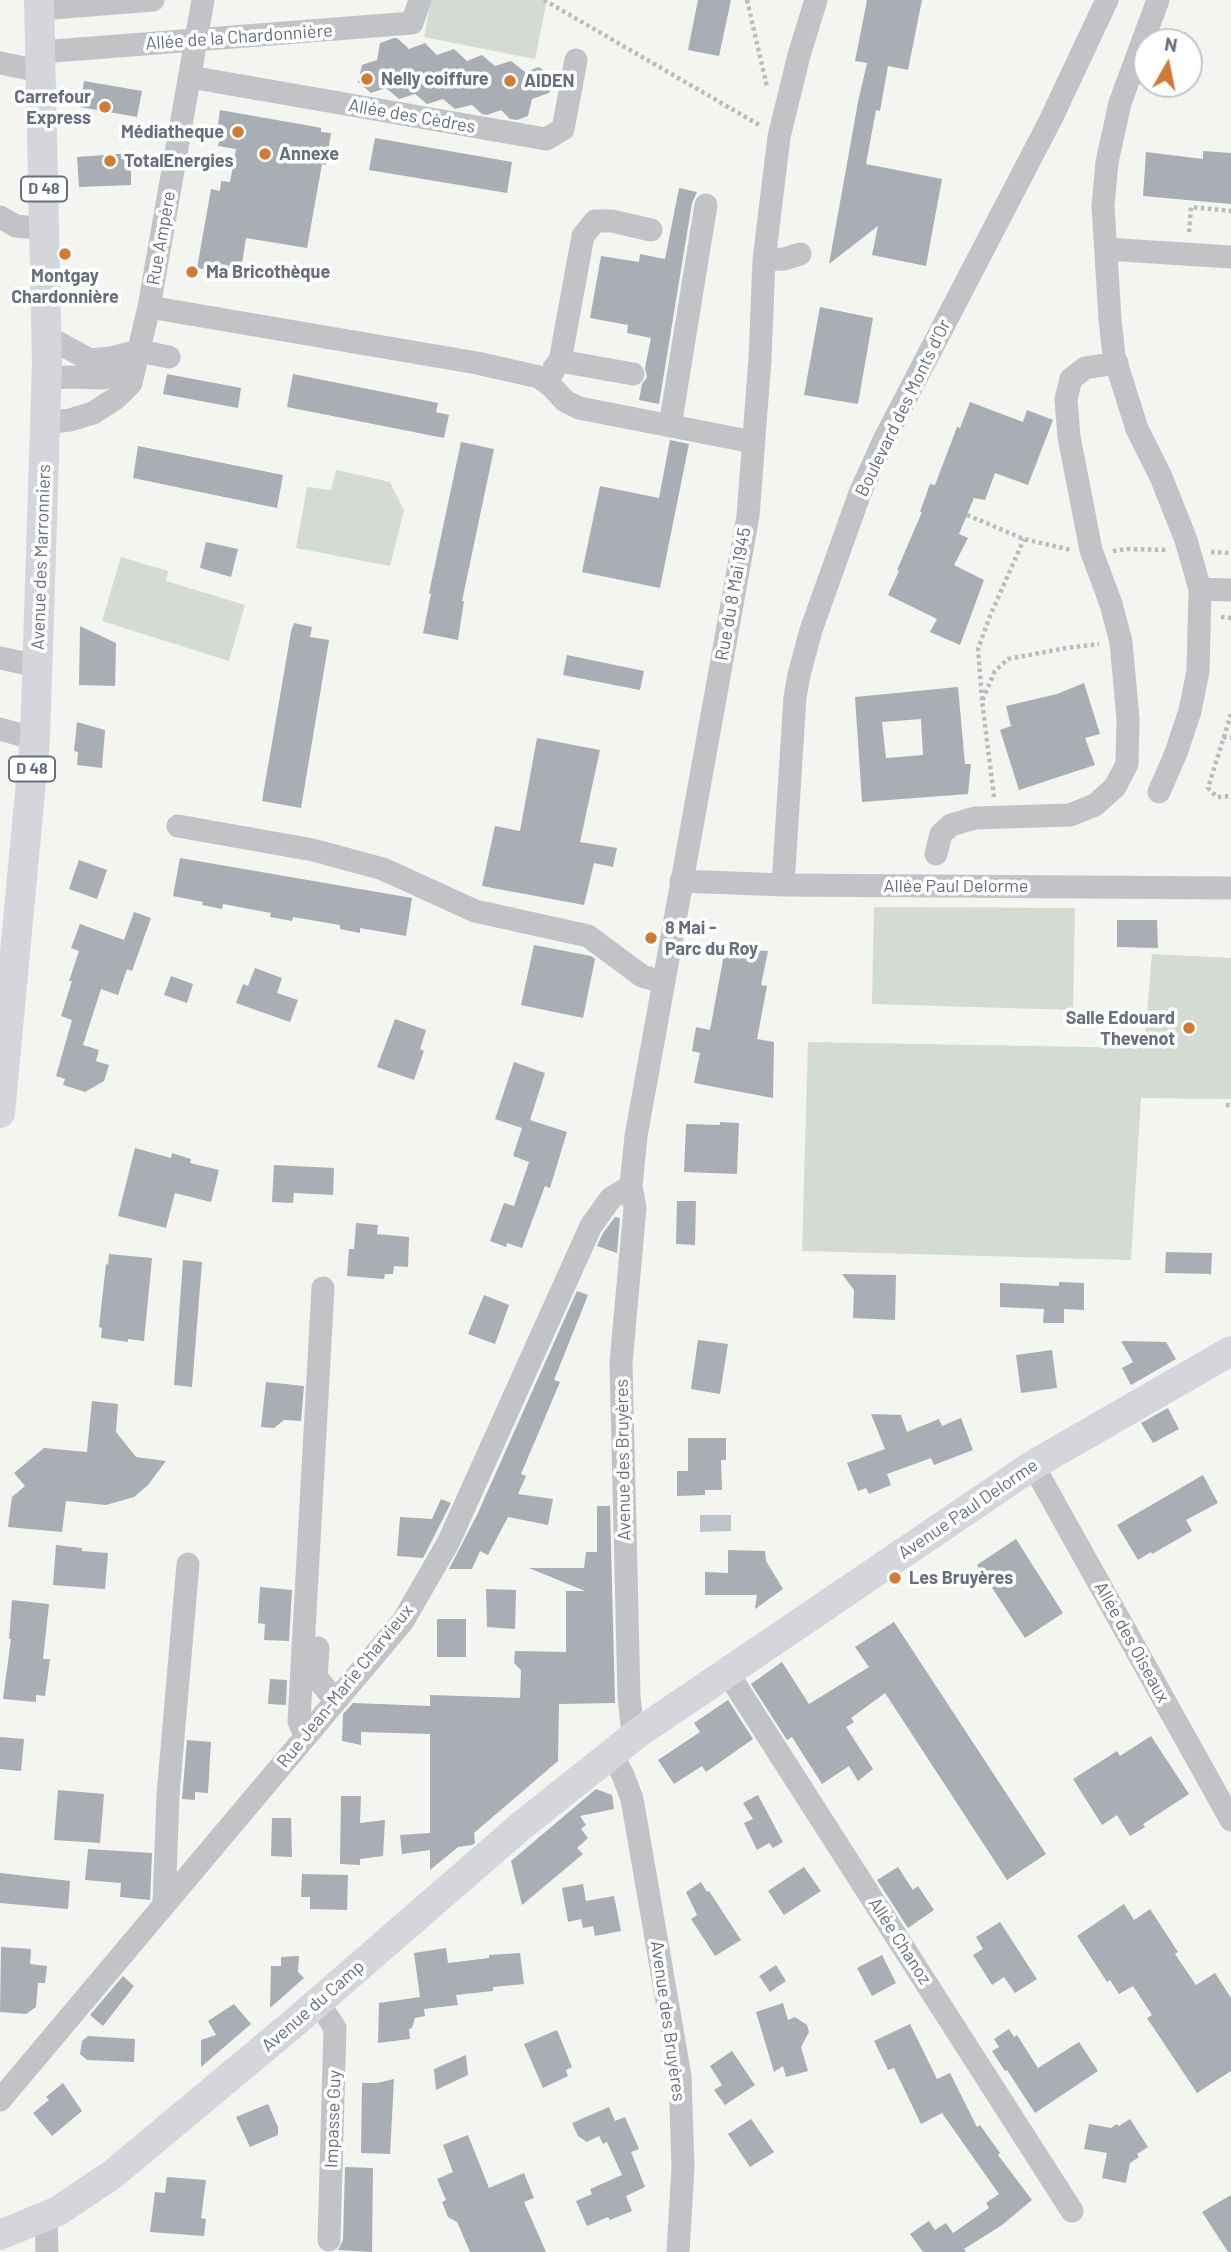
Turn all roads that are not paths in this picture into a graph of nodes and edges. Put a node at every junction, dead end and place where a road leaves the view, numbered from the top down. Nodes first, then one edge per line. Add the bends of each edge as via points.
1 (153, 0) edge
2 (203, 0) edge
3 (419, 0) edge
4 (817, 0) edge
5 (1107, 0) edge
6 (1158, 0) edge
7 (39, 5) edge
8 (196, 40) junction
9 (576, 60) dead end
10 (40, 62) junction
11 (0, 63) edge
12 (190, 78) junction
13 (706, 205) dead end
14 (0, 217) edge
15 (45, 229) junction
16 (651, 230) dead end
17 (1106, 249) junction
18 (800, 254) dead end
19 (1231, 257) edge
20 (764, 260) junction
21 (149, 307) junction
22 (46, 335) junction
23 (139, 351) junction
24 (169, 357) dead end
25 (560, 361) junction
26 (1117, 363) junction
27 (633, 374) dead end
28 (46, 379) junction
29 (551, 386) junction
30 (46, 423) junction
31 (670, 426) junction
32 (753, 442) junction
33 (1200, 589) junction
34 (1231, 590) edge
35 (0, 658) edge
36 (38, 666) junction
37 (0, 729) edge
38 (35, 739) junction
39 (1159, 792) dead end
40 (178, 826) dead end
41 (936, 854) dead end
42 (681, 881) junction
43 (783, 885) junction
44 (1231, 888) edge
45 (663, 982) junction
46 (0, 1113) edge
47 (631, 1186) junction
48 (323, 1288) dead end
49 (336, 1327) dead end
50 (1231, 1351) edge
51 (1033, 1465) junction
52 (188, 1564) dead end
53 (727, 1672) junction
54 (335, 1700) junction
55 (638, 1733) junction
56 (305, 1736) junction
57 (611, 1754) junction
58 (1231, 1820) edge
59 (164, 1904) junction
60 (318, 2002) junction
61 (0, 2100) edge
62 (1072, 2211) dead end
63 (46, 2216) junction
64 (0, 2235) edge
65 (329, 2240) dead end
66 (47, 2252) edge
67 (678, 2252) edge

1 - 7 street
2 - 8 street, Rue Ampère
3 - 8 street, Allée de la Chardonnière via 412,23
4 - 20 street, Rue du 8 Mai 1945 via 779,137
5 - 43 street, Boulevard des Monts d'Or via 860,493 799,675
6 - 17 street via 1120,103 1107,162
7 - 10 main road, Avenue des Marronniers / D 48
8 - 10 street, Allée de la Chardonnière
8 - 12 street, Rue Ampère
9 - 12 street, Allée des Cèdres via 563,129 546,139
10 - 11 street, Allée de la Chardonnière
10 - 15 main road, Avenue des Marronniers / D 48
12 - 21 street, Rue Ampère
13 - 31 street
14 - 15 street via 16,226
15 - 22 main road, Avenue des Marronniers / D 48
16 - 25 street via 595,221 583,236
17 - 19 street
17 - 26 street
18 - 20 street
20 - 32 street, Rue du 8 Mai 1945
21 - 23 street, Rue Ampère
21 - 29 street via 477,363 539,377
22 - 23 street via 90,360
22 - 28 main road, Avenue des Marronniers / D 48
23 - 24 street
23 - 28 street via 120,370 103,378
23 - 30 street, Rue Ampère via 131,383 116,398 93,413
25 - 27 street
25 - 29 street
26 - 33 street via 1137,429 1161,477
26 - 41 street via 1085,368 1072,379 1066,399 1093,556 1121,642 1127,764 1115,787 1096,805 1070,815 975,818 951,825 941,834
28 - 30 main road, Avenue des Marronniers / D 48
29 - 31 street via 579,408
30 - 36 main road, Avenue des Marronniers / D 48
31 - 32 street
32 - 42 street, Rue du 8 Mai 1945 via 748,516
33 - 34 street
33 - 39 street via 1198,671 1190,711
35 - 36 street
36 - 38 main road, Avenue des Marronniers / D 48
37 - 38 street
38 - 46 main road, Avenue des Marronniers / D 48
40 - 45 street via 313,850 383,869 475,911 588,936 642,975
42 - 43 street, Allée Paul Delorme
42 - 45 street, Rue du 8 Mai 1945
43 - 44 street, Allée Paul Delorme
45 - 47 street, Rue du 8 Mai 1945 via 636,1131
47 - 54 street, Rue Jean-Marie Charvieux via 611,1198 591,1226 448,1543 403,1621
47 - 55 street, Avenue des Bruyères via 635,1209 621,1363 629,1696 632,1725
48 - 56 street via 299,1721
49 - 54 street via 316,1677
50 - 51 main road, Avenue Paul Delorme
51 - 53 main road, Avenue Paul Delorme
51 - 58 street, Allée des Oiseaux
52 - 59 street via 168,1795
53 - 55 main road, Avenue Paul Delorme
53 - 62 street, Allée Chanoz
54 - 56 street, Rue Jean-Marie Charvieux
55 - 57 main road, Avenue Paul Delorme
56 - 59 street, Rue Jean-Marie Charvieux
57 - 60 main road, Avenue du Camp
57 - 67 street, Avenue des Bruyères via 632,1799 680,2076
59 - 61 street, Rue Jean-Marie Charvieux
60 - 63 main road, Avenue du Camp via 113,2174
60 - 65 street, Impasse Guy via 335,2028
63 - 64 main road, Avenue du Camp
63 - 66 street

